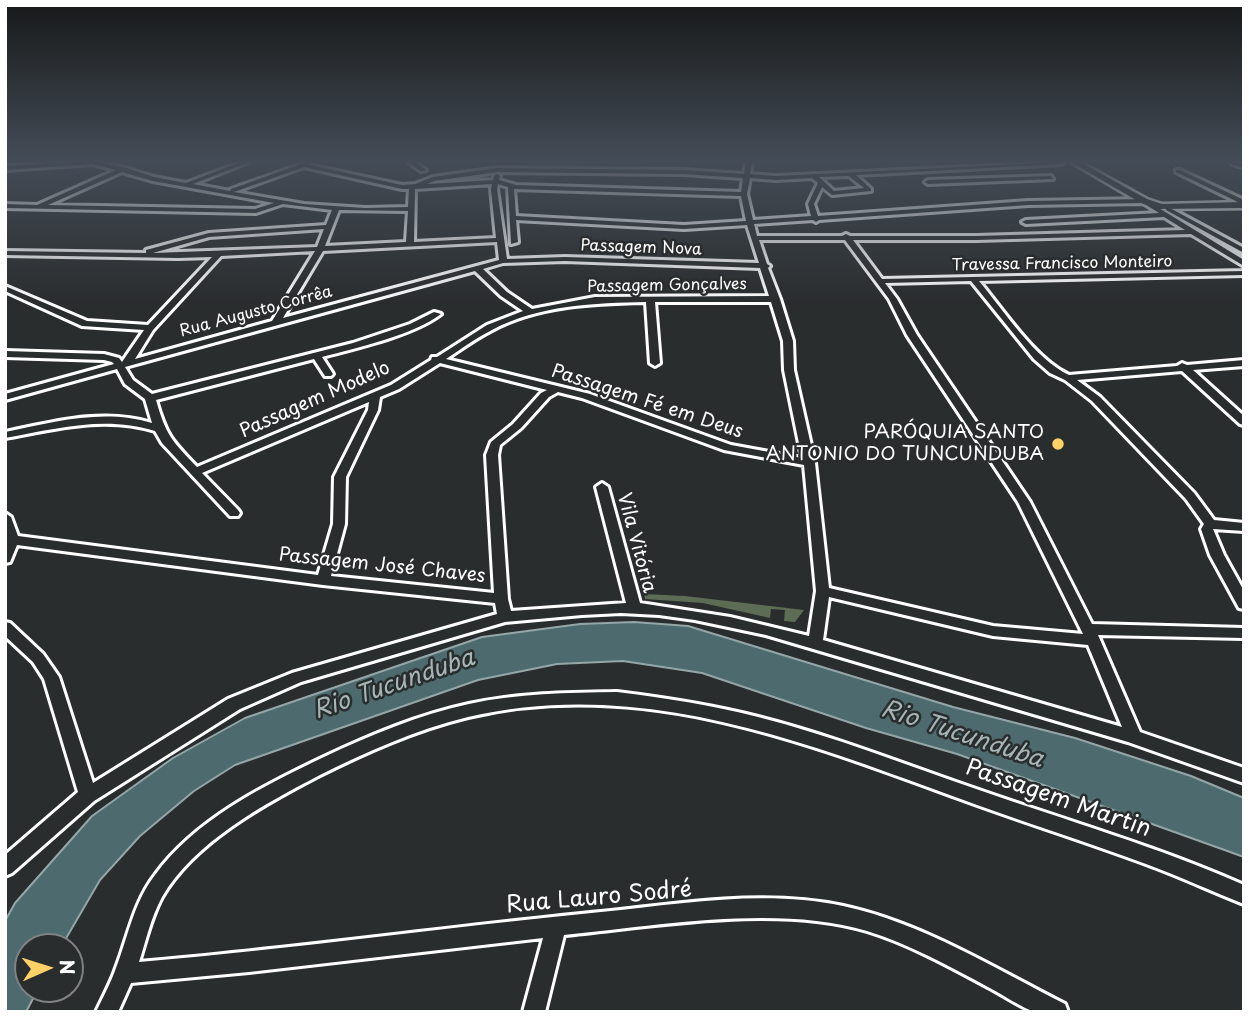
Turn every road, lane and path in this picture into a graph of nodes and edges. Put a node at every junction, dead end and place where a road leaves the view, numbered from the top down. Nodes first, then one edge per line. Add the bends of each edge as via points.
1 (143, 209) edge
2 (261, 209) edge
3 (336, 209) edge
4 (409, 209) edge
5 (498, 209) edge
6 (513, 209) edge
7 (747, 209) edge
8 (813, 209) edge
9 (947, 209) edge
10 (1161, 209) edge
11 (1194, 209) edge
12 (1166, 212) junction
13 (514, 218) junction
14 (816, 220) junction
15 (1027, 222) dead end
16 (750, 223) junction
17 (328, 226) junction
18 (1189, 232) junction
19 (846, 236) junction
20 (755, 238) junction
21 (500, 240) junction
22 (514, 242) dead end
23 (410, 245) junction
24 (320, 249) junction
25 (1244, 251) edge
26 (5, 253) edge
27 (219, 254) junction
28 (138, 255) junction
29 (516, 260) joint
30 (503, 261) junction
31 (1244, 264) edge
32 (766, 266) junction
33 (478, 269) junction
34 (1244, 273) edge
35 (880, 281) junction
36 (975, 281) junction
37 (5, 288) edge
38 (650, 299) junction
39 (776, 299) junction
40 (559, 304) joint
41 (530, 312) junction
42 (437, 314) dead end
43 (275, 324) junction
44 (150, 328) junction
45 (5, 354) edge
46 (316, 354) junction
47 (435, 359) junction
48 (124, 363) junction
49 (655, 363) dead end
50 (1244, 363) edge
51 (1182, 366) junction
52 (328, 374) dead end
53 (1068, 378) junction
54 (556, 388) junction
55 (375, 395) junction
56 (5, 397) edge
57 (150, 398) junction
58 (1244, 422) edge
59 (159, 429) junction
60 (5, 435) edge
61 (809, 463) junction
62 (196, 471) junction
63 (602, 487) dead end
64 (234, 513) dead end
65 (5, 517) edge
66 (1210, 524) junction
67 (1244, 527) edge
68 (13, 540) junction
69 (5, 559) edge
70 (323, 580) junction
71 (823, 591) junction
72 (500, 599) junction
73 (1244, 604) edge
74 (634, 608) junction
75 (505, 617) junction
76 (5, 627) edge
77 (1244, 633) edge
78 (1090, 635) junction
79 (815, 644) junction
80 (1135, 739) junction
81 (1244, 776) edge
82 (88, 795) junction
83 (5, 867) edge
84 (1244, 895) edge
85 (555, 926) junction
86 (125, 973) junction
87 (107, 1012) edge
88 (534, 1012) edge
89 (1057, 1012) edge

1 - 2 street
3 - 17 street
4 - 23 street
5 - 21 street
6 - 13 street
7 - 16 street
8 - 14 street
9 - 14 street
10 - 12 street
11 - 12 street
12 - 15 street
12 - 18 street
12 - 25 street
13 - 16 street via 659,227
13 - 22 street
14 - 16 street
16 - 20 street
17 - 24 street
17 - 28 street via 209,234
18 - 19 street via 976,238
18 - 31 street
19 - 20 street
19 - 35 street
20 - 32 street
21 - 23 street
21 - 30 street
23 - 24 street
24 - 27 street
24 - 43 street
26 - 28 street
27 - 28 street
27 - 44 street
29 - 30 street, Rua Augusto Corrêa
29 - 32 street, Passagem Nova
30 - 33 street, Rua Augusto Corrêa
32 - 39 street
33 - 41 street
33 - 43 street, Rua Augusto Corrêa
34 - 36 street, Travessa Francisco Monteiro
35 - 36 street, Travessa Francisco Monteiro
35 - 78 street via 1024,502
36 - 53 street via 1037,357
37 - 44 street via 85,324
38 - 39 street, Passagem Gonçalves
38 - 40 street, Passagem Gonçalves
38 - 49 street
39 - 61 street
40 - 41 street, Passagem Modelo
41 - 47 street, Passagem Modelo via 490,327
42 - 46 street via 377,339
43 - 48 street, Rua Augusto Corrêa
44 - 48 street
45 - 48 street via 104,357
46 - 52 street
46 - 57 street
47 - 54 street, Passagem Fé em Deus
47 - 55 street, Passagem Modelo
48 - 56 street, Rua Augusto Corrêa
48 - 57 street via 129,382
50 - 51 street
51 - 53 street
51 - 58 street
53 - 66 street via 1096,399
54 - 61 street, Passagem Fé em Deus via 728,448
54 - 72 street via 495,444 492,455
55 - 62 street, Passagem Modelo
55 - 70 street via 373,410 340,477 339,524
57 - 59 street
59 - 60 street via 142,422 90,421
59 - 62 street
61 - 71 street
62 - 64 street
63 - 74 street, Vila Vitória
65 - 68 street
66 - 67 street
66 - 73 street via 1217,555
68 - 69 street
68 - 70 street, Passagem José Chaves
70 - 72 street, Passagem José Chaves
71 - 78 street via 993,631
71 - 79 street
72 - 75 street, Passagem José Chaves
74 - 75 street
74 - 79 street
75 - 82 street via 297,677 205,721
76 - 82 street via 51,677
77 - 78 street
78 - 80 street
79 - 80 street
80 - 81 street
82 - 83 street
84 - 86 street, Passagem Martin via 1115,844 816,740 648,699 557,697 457,714 387,736 267,794 188,851 160,882
85 - 86 street, Rua Lauro Sodré
85 - 88 street
85 - 89 street, Rua Lauro Sodré via 731,911 842,915 891,931
86 - 87 street, Passagem Martin

